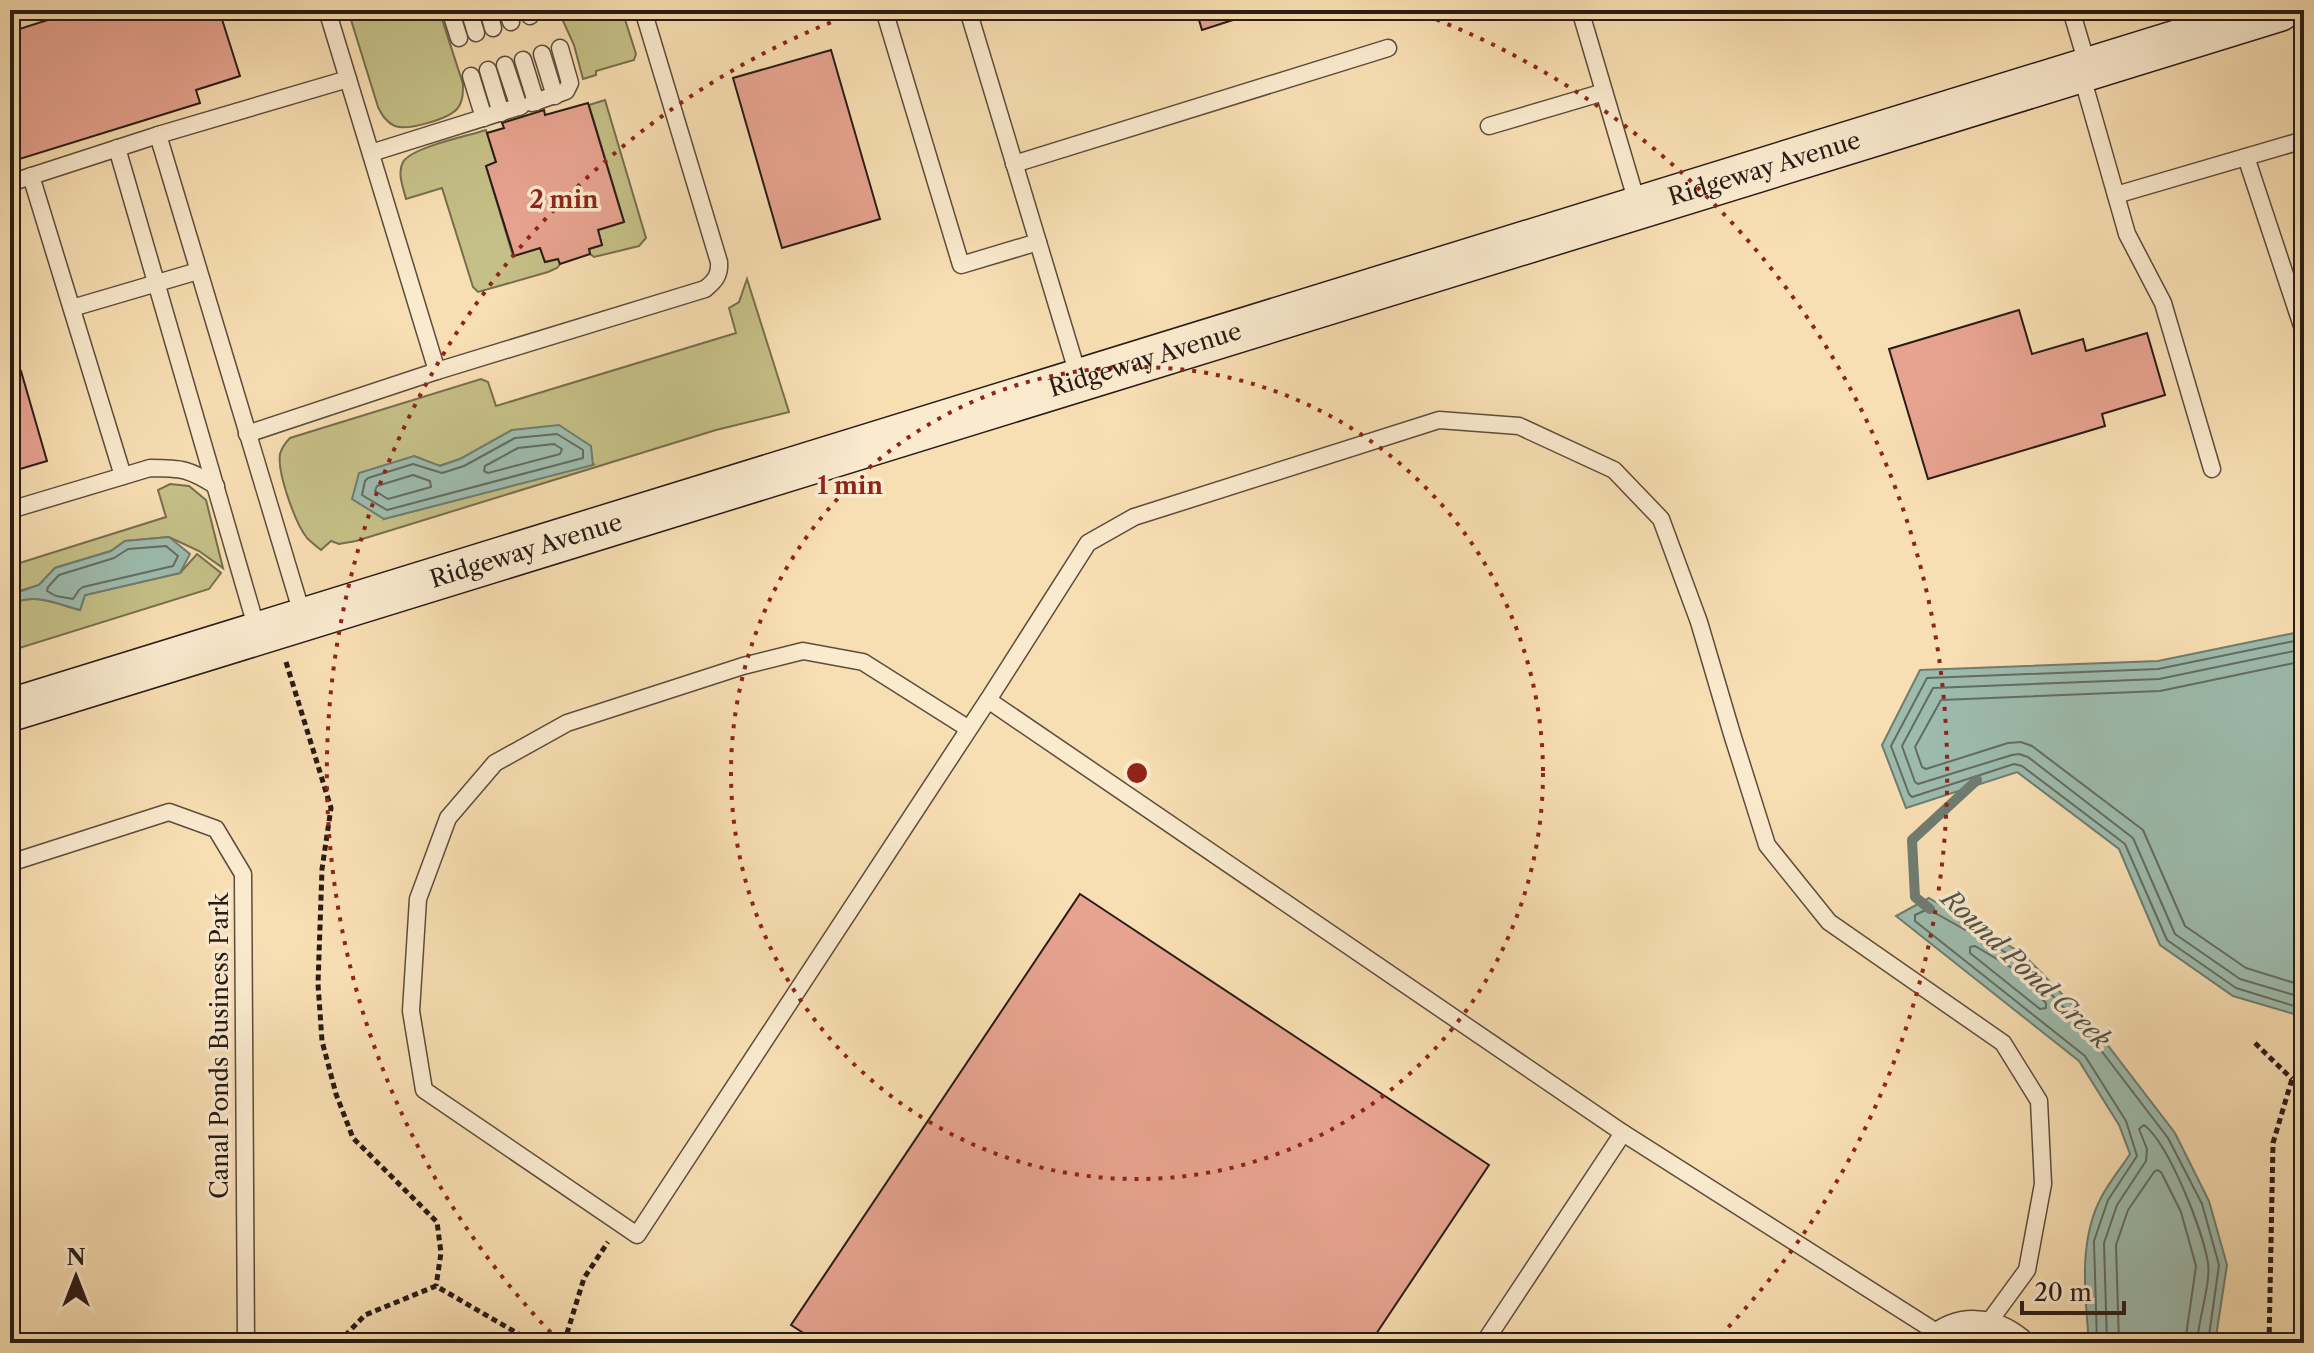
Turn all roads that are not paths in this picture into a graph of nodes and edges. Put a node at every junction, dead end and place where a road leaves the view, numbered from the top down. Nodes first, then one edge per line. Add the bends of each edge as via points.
1 (327, 10) edge
2 (450, 10) edge
3 (469, 10) edge
4 (488, 10) edge
5 (643, 10) edge
6 (884, 10) edge
7 (968, 10) edge
8 (1580, 10) edge
9 (2071, 10) edge
10 (2279, 10) edge
11 (493, 28) dead end
12 (476, 33) dead end
13 (459, 38) dead end
14 (560, 48) dead end
15 (1388, 48) dead end
16 (542, 54) dead end
17 (523, 60) dead end
18 (505, 65) dead end
19 (488, 70) dead end
20 (2084, 70) junction
21 (471, 76) dead end
22 (348, 79) junction
23 (1604, 92) junction
24 (555, 96) junction
25 (527, 105) junction
26 (501, 113) junction
27 (484, 118) junction
28 (1489, 126) dead end
29 (158, 135) junction
30 (2304, 140) edge
31 (117, 148) junction
32 (371, 153) junction
33 (2246, 157) junction
34 (1014, 164) junction
35 (31, 176) junction
36 (10, 183) edge
37 (2116, 195) junction
38 (1638, 207) junction
39 (1038, 242) junction
40 (198, 271) junction
41 (156, 283) junction
42 (72, 308) junction
43 (2304, 332) edge
44 (437, 371) junction
45 (1079, 380) junction
46 (247, 434) junction
47 (2212, 469) dead end
48 (123, 476) junction
49 (216, 486) junction
50 (10, 510) edge
51 (279, 626) junction
52 (988, 700) junction
53 (10, 710) edge
54 (969, 729) junction
55 (10, 863) edge
56 (1623, 1133) junction
57 (1986, 1326) junction
58 (1937, 1339) edge
59 (246, 1343) edge
60 (1484, 1343) edge
61 (2018, 1343) edge

1 - 22 lane
2 - 13 lane
3 - 12 lane
4 - 11 lane
5 - 44 lane via 719,262 715,281 705,289
6 - 39 lane via 961,265
7 - 34 lane
8 - 23 lane
9 - 20 lane
10 - 20 main road, Ridgeway Avenue
14 - 24 lane via 570,83
15 - 34 lane
16 - 24 lane
17 - 25 lane
18 - 25 lane
19 - 26 lane
20 - 37 lane
20 - 38 main road, Ridgeway Avenue
21 - 27 lane
22 - 29 lane
22 - 32 lane
23 - 28 lane
23 - 38 lane
24 - 25 lane
25 - 26 lane
26 - 27 lane
27 - 32 lane
29 - 31 lane
29 - 40 lane
30 - 33 lane
31 - 35 lane
31 - 41 lane
32 - 44 lane
33 - 37 lane
33 - 43 lane
34 - 39 lane
35 - 36 lane
35 - 42 lane
37 - 47 lane via 2127,234 2163,303
38 - 45 main road, Ridgeway Avenue
39 - 45 lane
40 - 41 lane
40 - 46 lane
41 - 42 lane
41 - 49 lane
42 - 48 lane
44 - 46 lane
45 - 51 main road, Ridgeway Avenue
46 - 51 lane
48 - 49 lane via 171,468 192,471
48 - 50 lane
49 - 51 lane
51 - 53 main road, Ridgeway Avenue
52 - 54 lane
52 - 56 lane
52 - 57 lane via 1088,543 1134,517 1439,420 1519,426 1614,470 1661,519 1699,622 1767,845 1829,922 2003,1043 2039,1101 2043,1184 2027,1270
54 - 54 lane via 637,1235 424,1090 411,1011 418,899 448,818 495,763 567,723 803,651 863,662
55 - 59 lane, Canal Ponds Business Park via 169,812 216,829 243,874
56 - 58 lane
56 - 60 lane
57 - 58 street via 1961,1326
57 - 61 street

